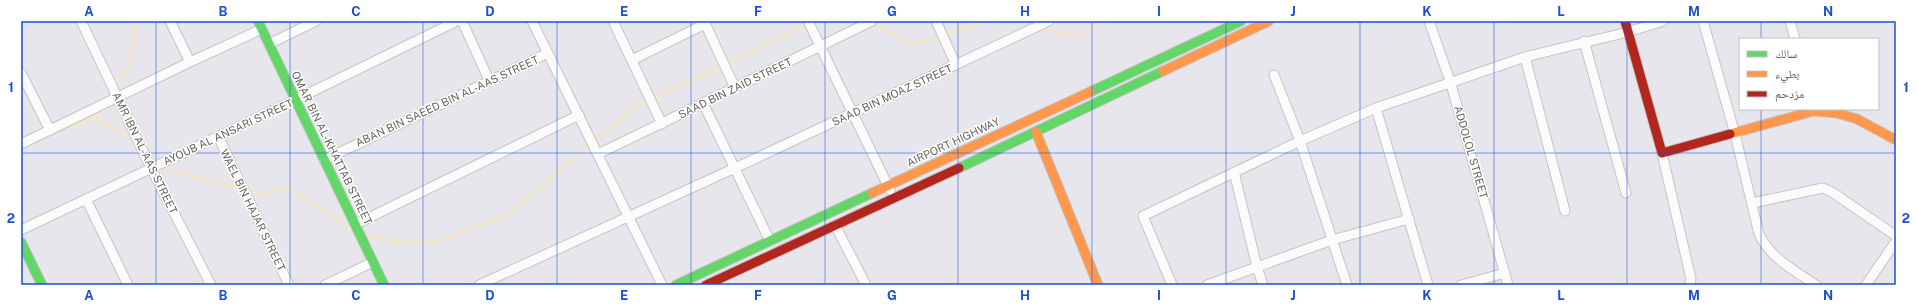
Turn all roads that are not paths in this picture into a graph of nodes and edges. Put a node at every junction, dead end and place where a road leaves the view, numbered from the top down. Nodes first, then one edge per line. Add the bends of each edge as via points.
1 (81, 21) edge
2 (170, 21) edge
3 (316, 21) edge
4 (457, 21) edge
5 (462, 21) edge
6 (532, 21) edge
7 (613, 21) edge
8 (808, 21) edge
9 (872, 21) edge
10 (936, 21) edge
11 (1049, 21) edge
12 (1241, 21) edge
13 (1269, 21) edge
14 (1429, 21) edge
15 (1625, 21) edge
16 (1663, 21) edge
17 (1703, 21) edge
18 (1790, 21) edge
19 (705, 22) edge
20 (260, 25) edge
21 (1628, 32) junction
22 (1795, 38) edge
23 (1584, 42) junction
24 (269, 44) junction
25 (820, 46) junction
26 (548, 53) junction
27 (1525, 57) junction
28 (632, 60) junction
29 (190, 62) junction
30 (956, 65) junction
31 (21, 73) edge
32 (1274, 75) dead end
33 (489, 80) junction
34 (1450, 81) junction
35 (735, 88) junction
36 (119, 98) junction
37 (295, 100) junction
38 (703, 103) junction
39 (1376, 108) junction
40 (1813, 110) edge
41 (853, 113) junction
42 (578, 116) junction
43 (662, 124) junction
44 (50, 130) junction
45 (1036, 132) junction
46 (1735, 134) junction
47 (218, 136) junction
48 (1896, 140) edge
49 (1300, 141) junction
50 (21, 144) edge
51 (1662, 153) junction
52 (598, 154) junction
53 (324, 160) junction
54 (151, 168) junction
55 (735, 168) junction
56 (1234, 172) junction
57 (887, 185) junction
58 (1626, 193) dead end
59 (894, 198) junction
60 (86, 199) junction
61 (1752, 203) junction
62 (1565, 211) dead end
63 (629, 215) junction
64 (1408, 219) junction
65 (356, 224) junction
66 (835, 225) junction
67 (21, 230) edge
68 (1896, 236) edge
69 (1332, 240) junction
70 (770, 241) junction
71 (1896, 241) edge
72 (21, 242) edge
73 (373, 262) junction
74 (1257, 267) junction
75 (1505, 273) junction
76 (42, 285) edge
77 (128, 285) edge
78 (211, 285) edge
79 (289, 285) edge
80 (325, 285) edge
81 (384, 285) edge
82 (479, 285) edge
83 (662, 285) edge
84 (676, 285) edge
85 (706, 285) edge
86 (866, 285) edge
87 (1098, 285) edge
88 (1172, 285) edge
89 (1207, 285) edge
90 (1263, 285) edge
91 (1347, 285) edge
92 (1428, 285) edge
93 (1461, 285) edge
94 (1508, 285) edge
95 (1690, 285) edge
96 (1816, 285) edge
97 (1866, 285) edge

1 - 36 street, AMR IBN AL-AAS STREET
2 - 29 street
3 - 24 street
4 - 37 street, AYOUB AL ANSARI STREET
5 - 33 street
6 - 26 street
7 - 28 street
8 - 25 street
9 - 25 street, SAAD BIN ZAID STREET
10 - 30 street
11 - 30 street, SAAD BIN MOAZ STREET
12 - 57 main road, AIRPORT HIGHWAY
13 - 45 main road
14 - 34 street, ADDOLOL STREET
15 - 21 main road
16 - 21 street
17 - 46 street
18 - 22 street
19 - 28 street
19 - 35 street
20 - 24 main road, OMAR BIN AL-KHATTAB STREET
20 - 29 street
21 - 23 street
21 - 51 main road
23 - 27 street
23 - 58 street
24 - 37 main road, OMAR BIN AL-KHATTAB STREET
25 - 35 street, SAAD BIN ZAID STREET
25 - 41 street
26 - 33 street, ABAN BIN SAEED BIN AL-AAS STREET
26 - 42 street
27 - 34 street
27 - 62 street
28 - 43 street
29 - 36 street
30 - 41 street, SAAD BIN MOAZ STREET
31 - 44 street
32 - 49 street
33 - 53 street, ABAN BIN SAEED BIN AL-AAS STREET
34 - 39 street
34 - 75 street, ADDOLOL STREET
35 - 38 street, SAAD BIN ZAID STREET
36 - 44 street
36 - 54 street, AMR IBN AL-AAS STREET
37 - 47 street, AYOUB AL ANSARI STREET
37 - 53 main road, OMAR BIN AL-KHATTAB STREET
38 - 43 street, SAAD BIN ZAID STREET
38 - 55 street
39 - 49 street
39 - 64 street
40 - 46 main road
40 - 48 main road via 1844,114 1869,123
41 - 55 street, SAAD BIN MOAZ STREET
41 - 57 street
42 - 52 street
42 - 65 street
43 - 52 street, SAAD BIN ZAID STREET
44 - 50 street
45 - 59 main road
45 - 87 main road
46 - 51 main road
46 - 61 street
47 - 54 street, AYOUB AL ANSARI STREET
47 - 79 street, WAEL BIN HAJAR STREET
49 - 56 street
49 - 69 street
51 - 95 street via 1691,278
52 - 63 street
53 - 65 main road, OMAR BIN AL-KHATTAB STREET
54 - 60 street, AYOUB AL ANSARI STREET
54 - 78 street, AMR IBN AL-AAS STREET
55 - 63 street, SAAD BIN MOAZ STREET
55 - 70 street
56 - 74 street
56 - 88 street via 1143,216
57 - 59 street
57 - 70 main road, AIRPORT HIGHWAY
59 - 66 main road
60 - 67 street, AYOUB AL ANSARI STREET
60 - 77 street
61 - 68 street via 1822,188 1832,192
61 - 96 street via 1759,234 1765,246 1778,260
63 - 82 street, SAAD BIN MOAZ STREET
63 - 83 street
64 - 69 street
64 - 92 street
65 - 73 main road, OMAR BIN AL-KHATTAB STREET
66 - 85 main road
66 - 86 street
69 - 74 street
69 - 91 street
70 - 84 main road, AIRPORT HIGHWAY
71 - 97 street
72 - 76 main road
73 - 80 street
73 - 81 main road, OMAR BIN AL-KHATTAB STREET
74 - 89 street
74 - 90 street
75 - 93 street
75 - 94 street, ADDOLOL STREET

